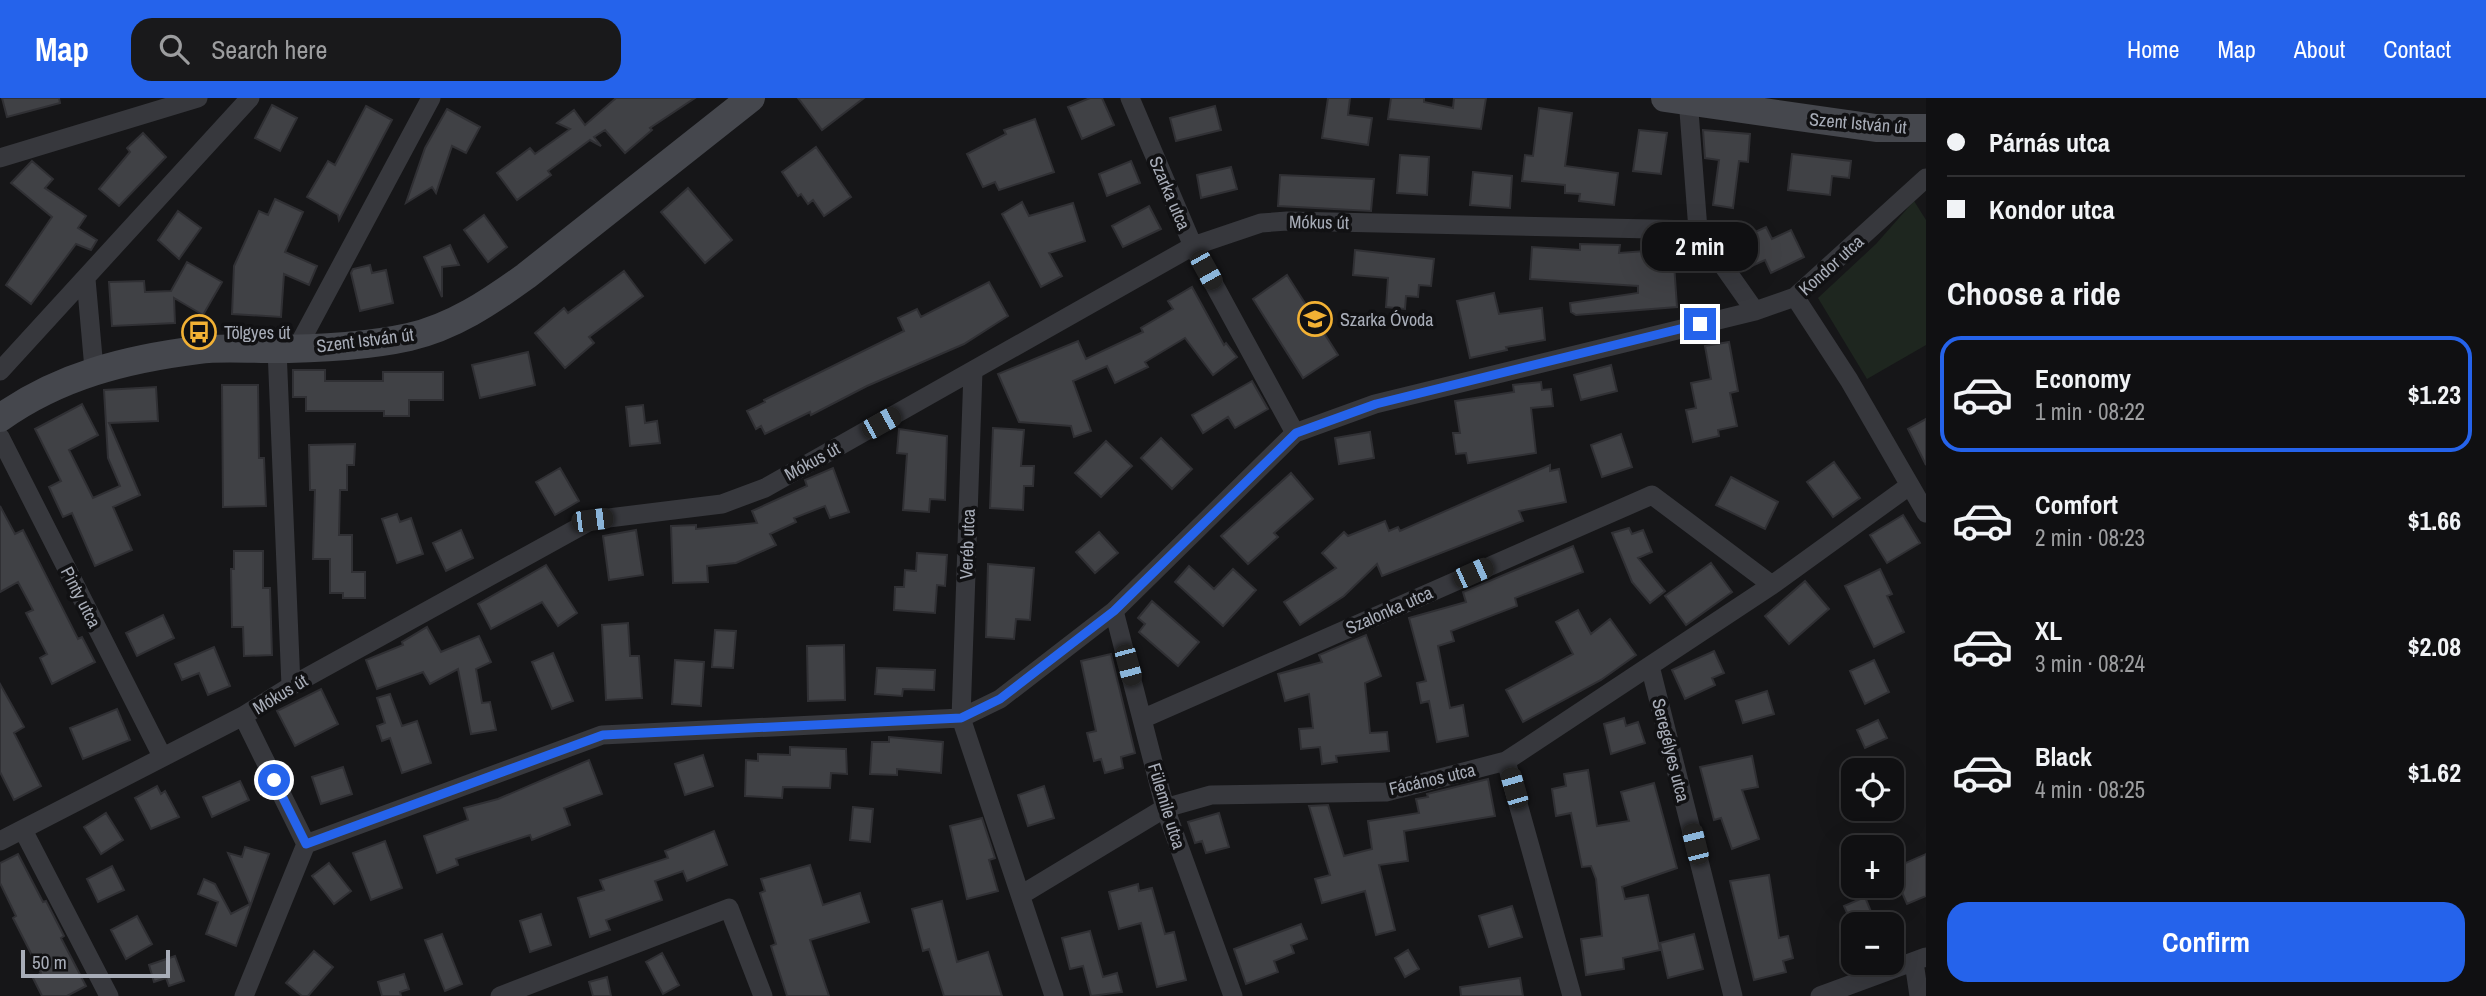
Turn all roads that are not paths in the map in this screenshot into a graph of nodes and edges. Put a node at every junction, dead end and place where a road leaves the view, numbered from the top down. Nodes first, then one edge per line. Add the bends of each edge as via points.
1 (198, 98) edge
2 (250, 98) edge
3 (431, 98) edge
4 (751, 98) edge
5 (1130, 98) edge
6 (1680, 99) edge
7 (1926, 128) edge
8 (0, 158) edge
9 (1926, 178) edge
10 (1698, 230) junction
11 (1193, 246) junction
12 (86, 279) junction
13 (1795, 297) junction
14 (1755, 310) junction
15 (287, 349) junction
16 (94, 369) junction
17 (0, 371) edge
18 (973, 371) junction
19 (0, 418) edge
20 (1296, 433) junction
21 (0, 437) edge
22 (1909, 486) junction
23 (1926, 513) edge
24 (1772, 584) junction
25 (1114, 611) junction
26 (1650, 666) junction
27 (291, 686) junction
28 (243, 716) junction
29 (961, 718) junction
30 (1142, 719) junction
31 (162, 756) junction
32 (1506, 761) junction
33 (1165, 808) junction
34 (23, 830) junction
35 (1, 839) edge
36 (306, 844) junction
37 (1021, 895) junction
38 (1920, 959) edge
39 (109, 996) edge
40 (244, 996) edge
41 (500, 996) edge
42 (762, 996) edge
43 (1054, 996) edge
44 (1233, 996) edge
45 (1572, 996) edge
46 (1733, 996) edge
47 (1820, 996) edge
48 (1919, 996) edge

1 - 8 street
2 - 12 street
3 - 15 street
4 - 15 street, Szent István út via 491,302 454,322 410,337
5 - 11 street, Szarka utca
6 - 7 street, Szent István út via 1876,128
6 - 10 street
9 - 13 street, Kondor utca
10 - 11 street, Mókus út via 1287,221 1261,223
10 - 14 street
11 - 18 street, Mókus út
11 - 20 street, Szarka utca
12 - 16 street
12 - 17 street
13 - 14 street, Kondor utca
13 - 22 street
14 - 20 street, Kondor utca via 1376,404
15 - 16 street, Szent István út via 199,350
15 - 27 street
16 - 19 street, Szent István út via 31,396
18 - 27 street, Mókus út via 765,488 722,503 592,520
18 - 29 street, Veréb utca
20 - 25 street, Kondor utca
21 - 31 street, Pinty utca
22 - 23 street
22 - 24 street, Fácános utca
24 - 26 street, Fácános utca
24 - 30 street, Szalonka utca via 1652,495
25 - 29 street, Kondor utca via 1000,699
25 - 30 street, Fülemile utca
26 - 32 street, Fácános utca
26 - 46 street, Seregélyes utca
27 - 28 street, Mókus út
28 - 31 street, Mókus út
28 - 36 street
29 - 36 street, Kondor utca via 603,735
29 - 37 street
30 - 33 street, Fülemile utca
31 - 34 street, Mókus út
32 - 33 street, Fácános utca via 1386,792 1212,796
32 - 45 street
33 - 37 street, Fácános utca
33 - 44 street, Fülemile utca
34 - 35 street, Mókus út
34 - 39 street
36 - 40 street
37 - 43 street
38 - 47 street
38 - 48 street
41 - 42 street via 729,908

